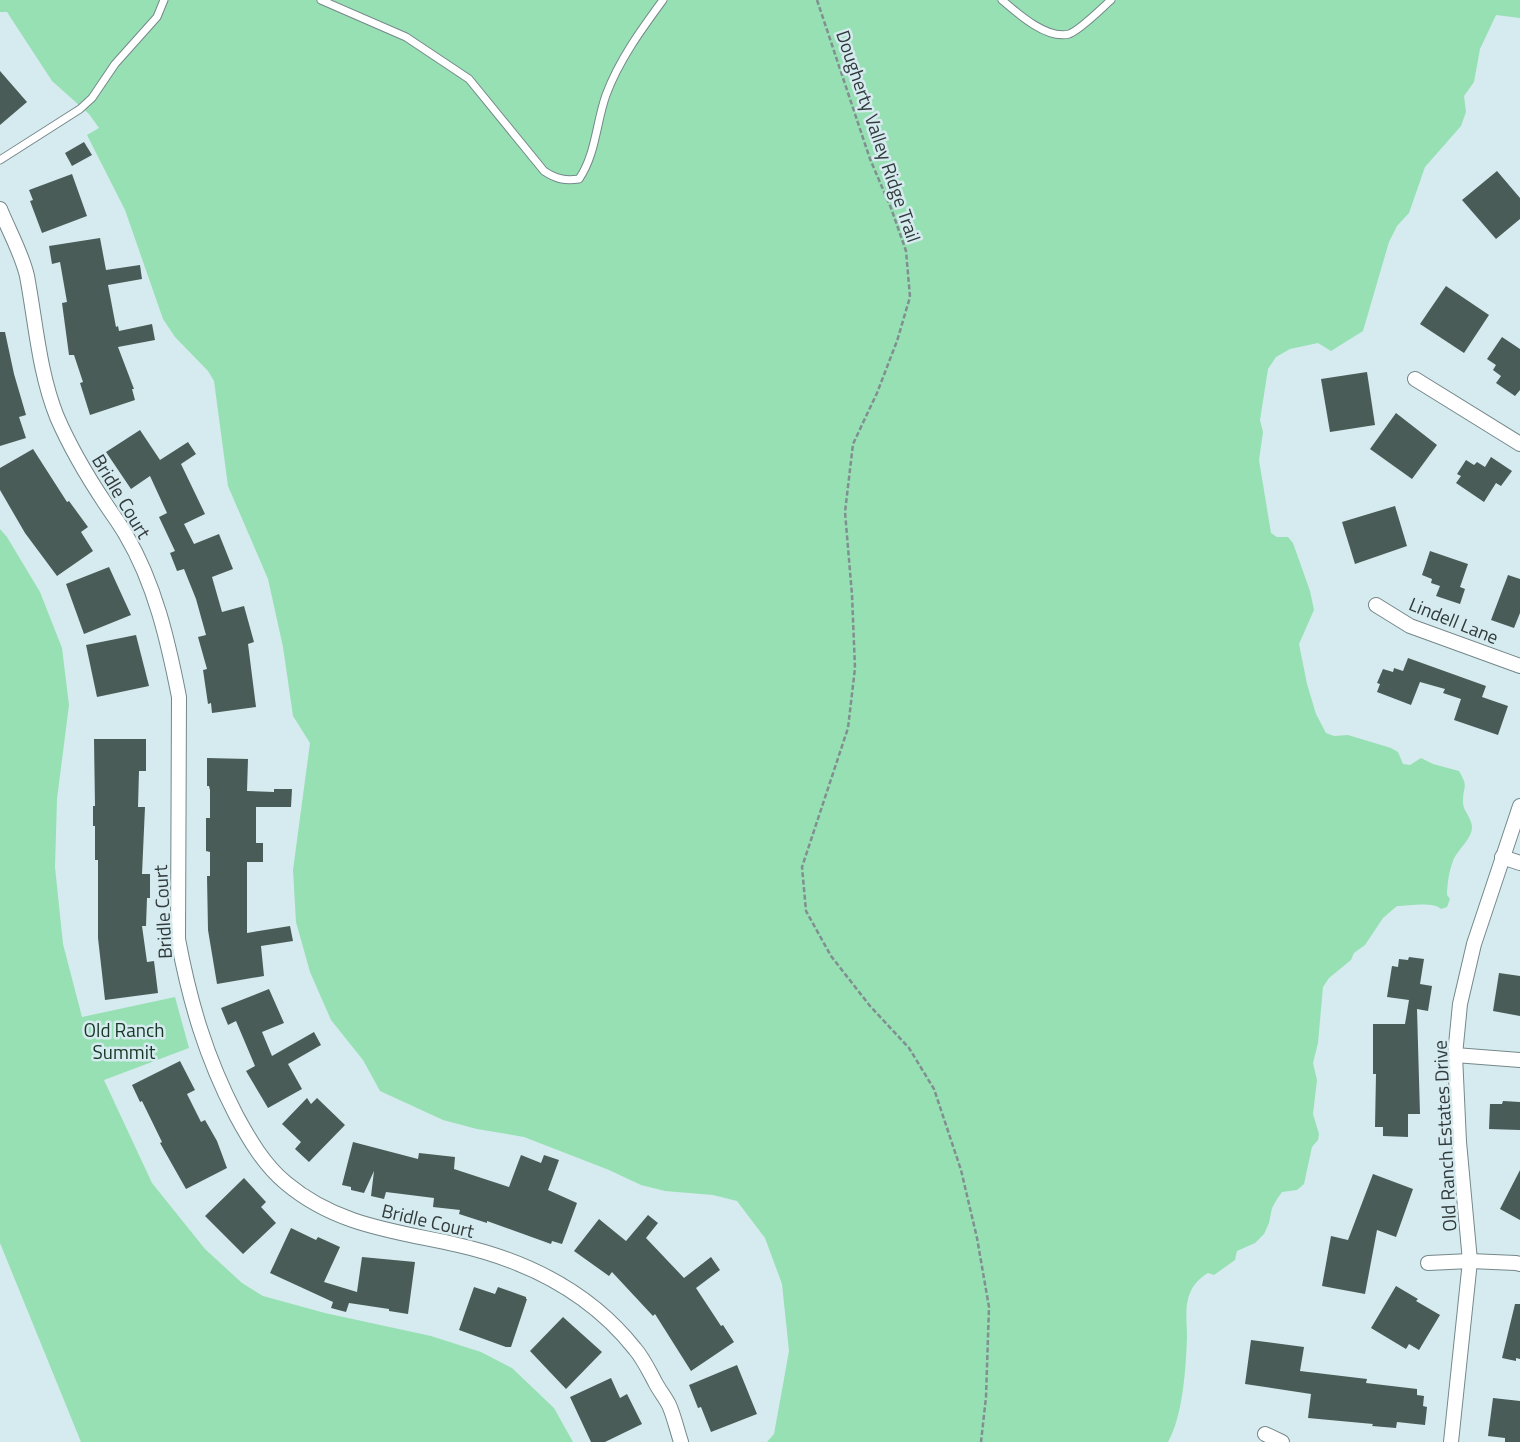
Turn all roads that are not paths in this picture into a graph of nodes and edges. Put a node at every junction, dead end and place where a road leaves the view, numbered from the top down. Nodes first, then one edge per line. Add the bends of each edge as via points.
1 (164, 0) edge
2 (321, 0) edge
3 (663, 0) edge
4 (1002, 0) edge
5 (1110, 0) edge
6 (0, 160) edge
7 (0, 209) edge
8 (1415, 379) dead end
9 (1520, 444) edge
10 (1376, 605) dead end
11 (1520, 666) edge
12 (1520, 806) edge
13 (1502, 857) junction
14 (1520, 863) edge
15 (1455, 1055) junction
16 (1520, 1060) edge
17 (1470, 1261) junction
18 (1428, 1263) dead end
19 (1520, 1264) edge
20 (1266, 1434) dead end
21 (680, 1442) edge
22 (1282, 1442) edge
23 (1451, 1442) edge

1 - 6 lane via 157,17 115,64 86,104
2 - 3 lane via 406,37 469,79 544,171 567,181 579,178 584,172 614,77 634,39
4 - 5 lane via 1040,28 1067,35 1087,22
7 - 21 street, Bridle Court via 26,274 40,358 57,417 74,452 144,570 171,657 179,696 178,939 185,976 212,1066 245,1133 285,1183 335,1214 361,1224 520,1263 578,1294 636,1350 669,1405
8 - 9 street
10 - 11 street, Lindell Lane via 1410,626
12 - 13 street, Old Ranch Estates Drive
13 - 14 street
13 - 15 street, Old Ranch Estates Drive via 1474,944 1460,1004
15 - 16 street
15 - 17 street, Old Ranch Estates Drive
17 - 18 street
17 - 19 street
17 - 23 street, Old Ranch Estates Drive
20 - 22 street

